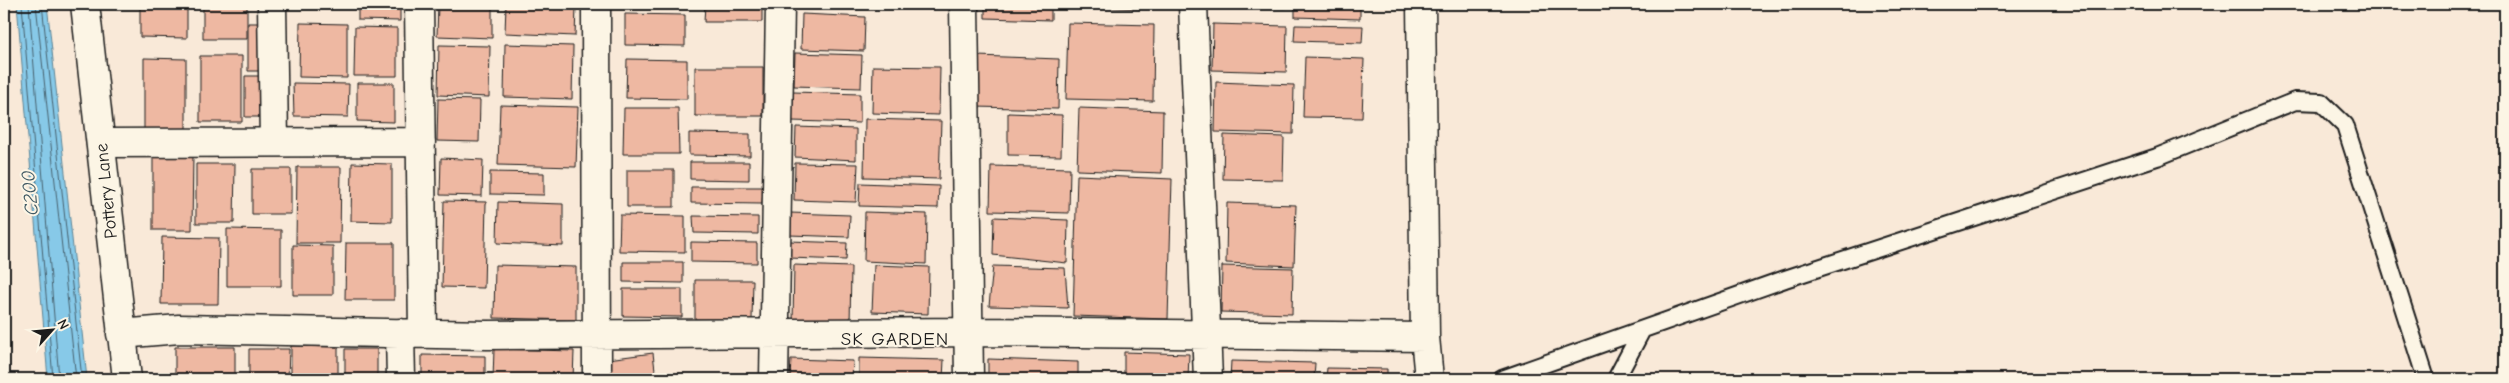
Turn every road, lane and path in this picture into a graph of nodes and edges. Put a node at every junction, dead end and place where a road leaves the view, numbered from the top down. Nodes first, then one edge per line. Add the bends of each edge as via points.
1 (85, 4) edge
2 (272, 4) edge
3 (419, 4) edge
4 (596, 4) edge
5 (780, 4) edge
6 (964, 4) edge
7 (1193, 4) edge
8 (1421, 4) edge
9 (274, 142) junction
10 (421, 142) junction
11 (101, 143) junction
12 (1642, 330) junction
13 (968, 332) junction
14 (411, 333) junction
15 (774, 333) junction
16 (122, 334) junction
17 (598, 334) junction
18 (1205, 334) junction
19 (1425, 337) junction
20 (127, 379) edge
21 (401, 379) edge
22 (597, 379) edge
23 (774, 379) edge
24 (969, 379) edge
25 (1208, 379) edge
26 (1429, 379) edge
27 (1502, 379) edge
28 (1616, 379) edge
29 (2426, 379) edge

1 - 11 street, Pottery Lane
2 - 9 street
3 - 10 street
4 - 17 street
5 - 15 street
6 - 13 street
7 - 18 street
8 - 19 street
9 - 10 street
9 - 11 street
10 - 14 street
11 - 16 street, Pottery Lane
12 - 27 lane
12 - 28 lane
12 - 29 lane via 1785,279 2157,157 2295,100 2321,102 2345,125
13 - 15 street
13 - 18 street
13 - 24 street
14 - 16 street via 179,329
14 - 17 street
14 - 21 street
15 - 17 street
15 - 23 street
16 - 20 street, Pottery Lane
17 - 22 street
18 - 19 street
18 - 25 street
19 - 26 street

